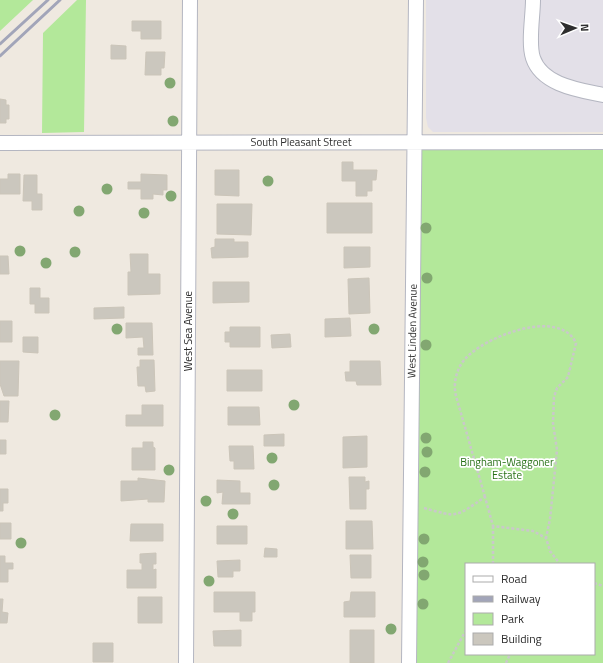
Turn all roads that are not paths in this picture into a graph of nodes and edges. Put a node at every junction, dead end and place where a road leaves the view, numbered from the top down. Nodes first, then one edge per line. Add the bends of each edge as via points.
1 (190, 0) edge
2 (416, 0) edge
3 (533, 0) edge
4 (603, 95) edge
5 (414, 141) junction
6 (189, 142) junction
7 (603, 142) edge
8 (0, 143) edge
9 (186, 663) edge
10 (409, 663) edge

1 - 6 street, West Sea Avenue
2 - 5 street, West Linden Avenue
3 - 4 street via 533,57 540,70 565,86
5 - 6 street, South Pleasant Street
5 - 7 street, South Pleasant Street
5 - 10 street, West Linden Avenue
6 - 8 street, South Pleasant Street
6 - 9 street, West Sea Avenue

